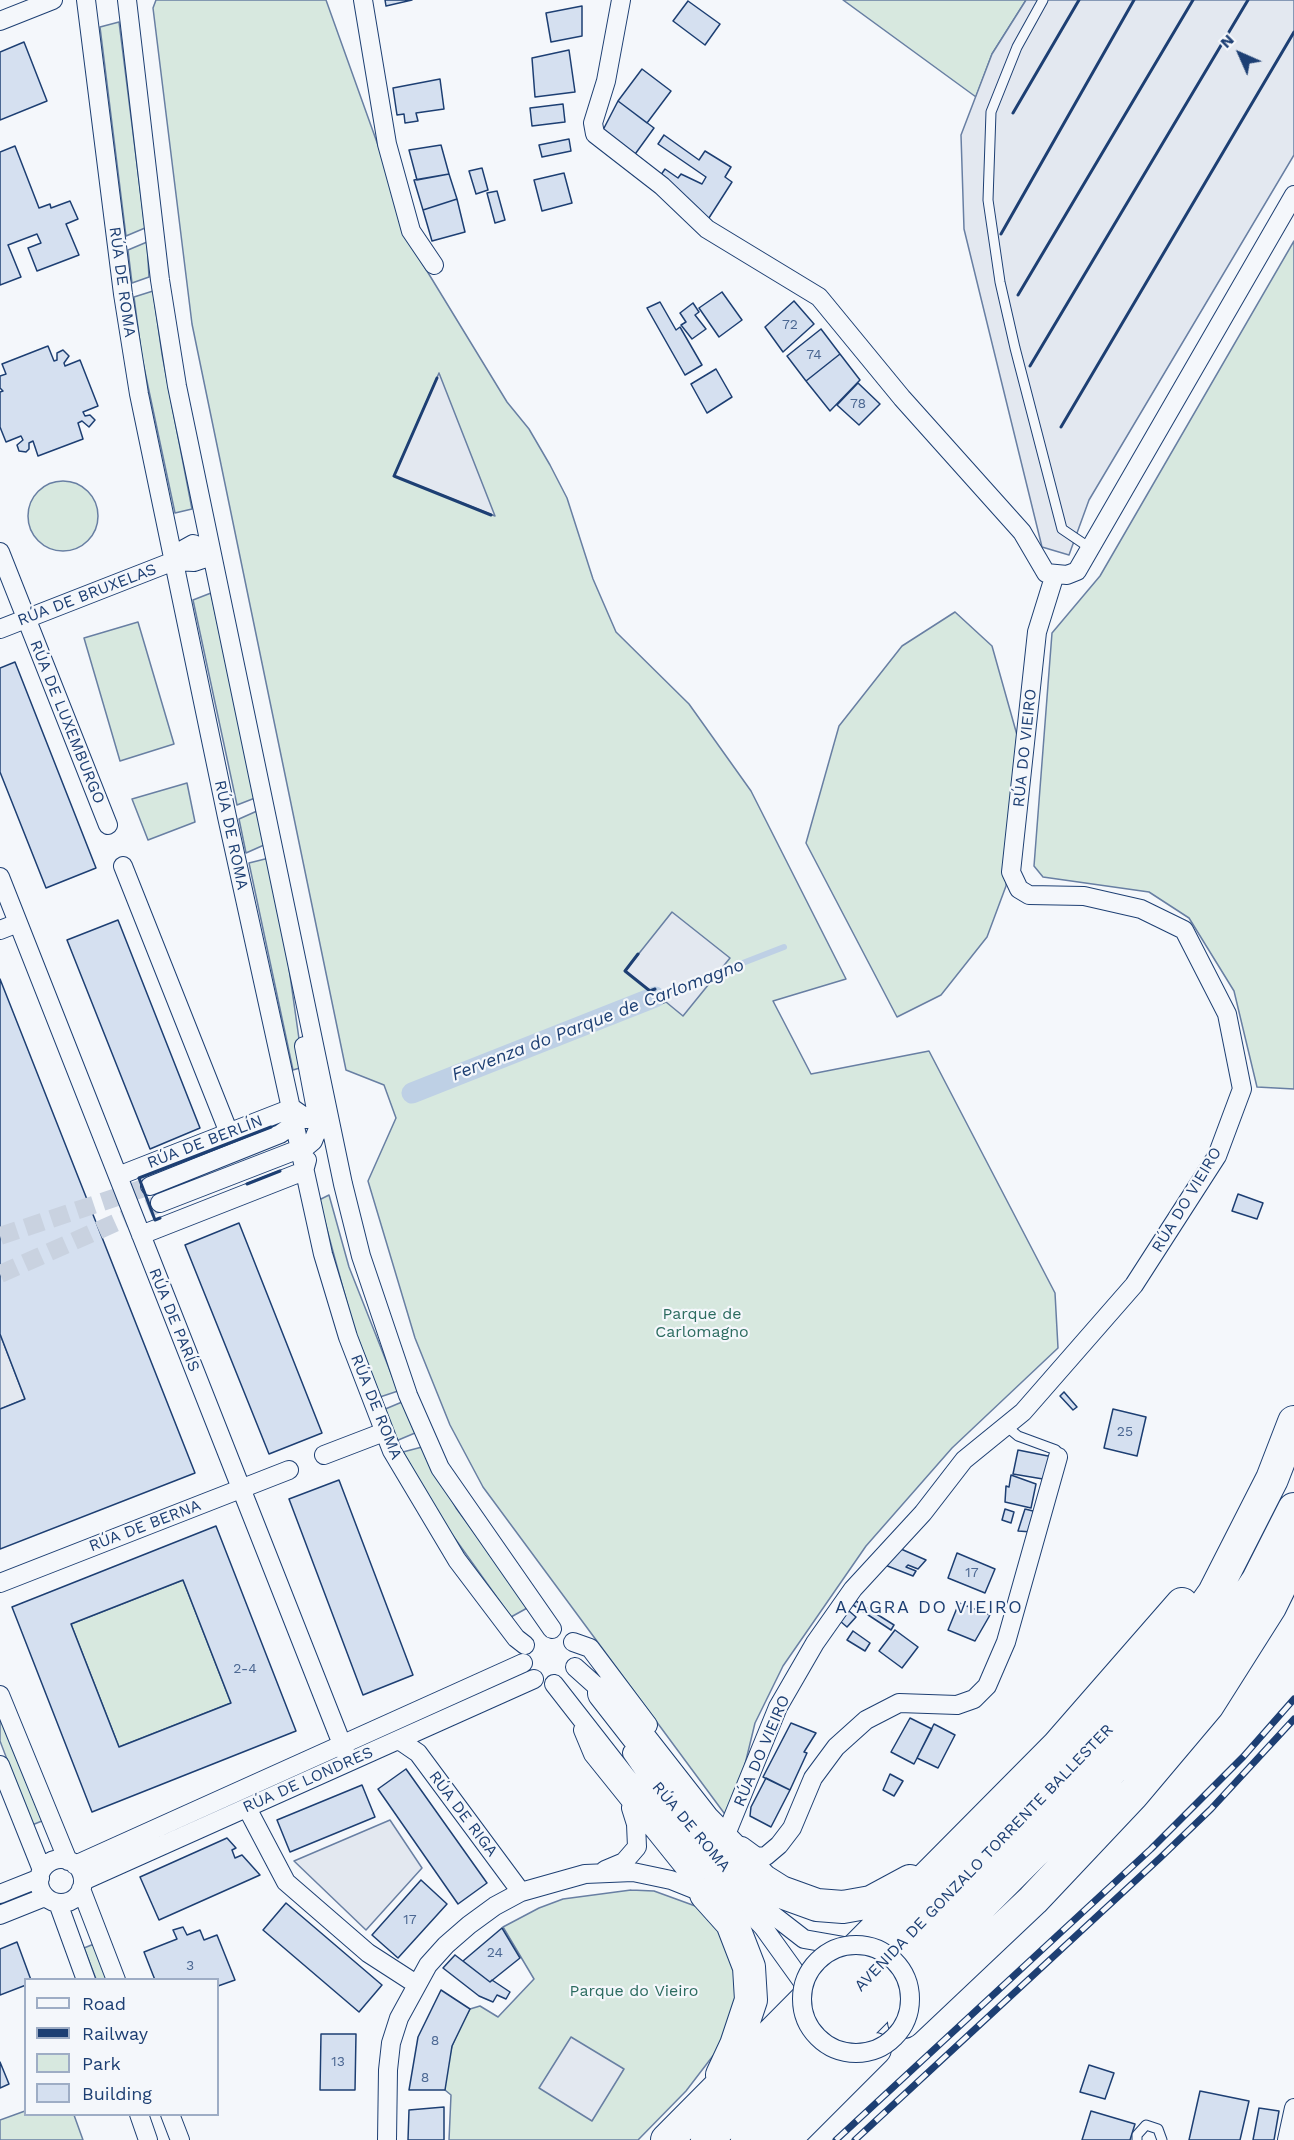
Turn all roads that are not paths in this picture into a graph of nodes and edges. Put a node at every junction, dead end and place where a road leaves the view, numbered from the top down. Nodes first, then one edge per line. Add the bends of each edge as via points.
1 (53, 0) edge
2 (86, 0) edge
3 (127, 0) edge
4 (363, 0) edge
5 (621, 0) edge
6 (1043, 0) edge
7 (0, 21) edge
8 (1294, 195) edge
9 (434, 265) dead end
10 (1090, 548) junction
11 (211, 550) junction
12 (0, 552) edge
13 (174, 561) junction
14 (1055, 574) junction
15 (26, 619) junction
16 (0, 629) edge
17 (108, 825) dead end
18 (123, 866) dead end
19 (0, 878) edge
20 (18, 923) junction
21 (0, 930) edge
22 (298, 962) junction
23 (304, 1127) junction
24 (229, 1133) junction
25 (304, 1172) junction
26 (118, 1176) junction
27 (150, 1186) tunnel mouth
28 (160, 1203) tunnel mouth
29 (141, 1235) junction
30 (368, 1277) junction
31 (1294, 1422) edge
32 (1006, 1426) junction
33 (384, 1432) junction
34 (324, 1455) dead end
35 (1058, 1457) joint
36 (289, 1470) dead end
37 (1272, 1479) junction
38 (241, 1489) junction
39 (1294, 1509) edge
40 (1294, 1558) edge
41 (0, 1583) edge
42 (552, 1629) junction
43 (573, 1642) junction
44 (524, 1654) junction
45 (575, 1667) junction
46 (534, 1679) junction
47 (606, 1682) junction
48 (554, 1684) junction
49 (0, 1695) edge
50 (576, 1714) junction
51 (399, 1740) junction
52 (342, 1745) junction
53 (349, 1762) junction
54 (0, 1765) edge
55 (627, 1799) junction
56 (247, 1808) junction
57 (727, 1832) junction
58 (937, 1867) junction
59 (604, 1871) junction
60 (41, 1874) junction
61 (77, 1874) junction
62 (714, 1878) junction
63 (521, 1892) junction
64 (0, 1894) edge
65 (52, 1900) junction
66 (0, 1915) edge
67 (844, 1946) junction
68 (85, 1978) edge
69 (115, 1978) edge
70 (416, 1984) junction
71 (804, 1984) junction
72 (904, 2022) junction
73 (875, 2049) junction
74 (714, 2093) junction
75 (1294, 2108) edge
76 (139, 2116) edge
77 (170, 2116) edge
78 (148, 2140) edge
79 (180, 2140) edge
80 (387, 2140) edge
81 (667, 2140) edge
82 (707, 2140) edge
83 (747, 2140) edge
84 (784, 2140) edge
85 (1137, 2140) edge
86 (1162, 2140) edge
87 (1287, 2140) edge

1 - 7 street
2 - 13 street, RÚA DE ROMA via 126,316
3 - 11 street, RÚA DE ROMA via 164,304
4 - 9 street via 387,144 411,231
5 - 14 street via 606,81 593,123 595,134 662,186 707,229 819,297 902,398 1022,532 1046,573
6 - 10 lane via 1017,47 991,112 988,200 1000,282 1062,529
8 - 10 street
10 - 14 street via 1077,570
11 - 13 street via 203,560
11 - 22 street, RÚA DE ROMA
12 - 15 street, RÚA DE LUXEMBURGO
13 - 15 street, RÚA DE BRUXELAS
13 - 23 street, RÚA DE ROMA via 227,817
14 - 32 street, RÚA DO VIEIRO via 1037,632 1011,872 1019,889 1029,895 1084,896 1140,909 1184,930 1227,1014 1242,1089 1217,1156 1134,1285 1023,1412
15 - 16 street, RÚA DE BRUXELAS
15 - 17 street, RÚA DE LUXEMBURGO
18 - 24 street
19 - 20 street, RÚA DE PARÍS
20 - 21 street
20 - 26 street, RÚA DE PARÍS
22 - 23 street, RÚA DE ROMA
22 - 30 street, RÚA DE ROMA via 343,1184
23 - 24 street, RÚA DE BERLÍN
23 - 25 street, RÚA DE ROMA
23 - 27 street, RÚA DE BERLÍN
23 - 28 street
23 - 30 street, RÚA DE ROMA via 352,1252
24 - 26 street, RÚA DE BERLÍN
25 - 29 street
25 - 33 street, RÚA DE ROMA via 348,1337
26 - 29 street, RÚA DE PARÍS
29 - 38 street, RÚA DE PARÍS
30 - 42 street, RÚA DE ROMA via 408,1395 440,1468
31 - 37 highway, AVENIDA DE GONZALO TORRENTE BALLESTER
32 - 35 lane via 1018,1436 1056,1450
32 - 57 street, RÚA DO VIEIRO via 964,1460 923,1513 853,1589 814,1643 778,1707
33 - 34 street
33 - 44 street, RÚA DE ROMA via 457,1560
35 - 57 street, RÚA DE ROMA via 1006,1642 987,1686 974,1699 957,1705 899,1703 866,1720 836,1747 813,1778 792,1828 766,1856 757,1857
36 - 38 street, RÚA DE BERNA
37 - 58 highway via 1166,1626 1059,1746
37 - 82 highway, AVENIDA DE GONZALO TORRENTE BALLESTER via 1214,1593 1151,1682 1098,1746
38 - 41 street, RÚA DE BERNA
38 - 52 street, RÚA DE PARÍS
39 - 83 highway, AVENIDA DE GONZALO TORRENTE BALLESTER via 1258,1580 1206,1660 1084,1802
40 - 72 highway via 1270,1607 1208,1705 1133,1794 1033,1900
42 - 43 street, RÚA DE ROMA
42 - 44 street via 537,1632
43 - 45 street
43 - 47 street, RÚA DE ROMA via 590,1648
44 - 46 street, RÚA DE ROMA
44 - 52 street, RÚA DE LONDRES
45 - 47 street, RÚA DE ROMA
45 - 48 street via 563,1681
46 - 48 street
46 - 51 street, RÚA DE LONDRES
47 - 57 street, RÚA DE ROMA
47 - 58 highway via 704,1821 762,1880 781,1892 817,1905 843,1907 870,1902
47 - 62 street, RÚA DE ROMA via 618,1732
48 - 50 street, RÚA DE ROMA
49 - 61 street
50 - 55 street, RÚA DE ROMA via 593,1754
50 - 62 street, RÚA DE ROMA via 650,1807
51 - 53 street, RÚA DE LONDRES
51 - 63 street, RÚA DE RIGA via 417,1753
52 - 53 street, RÚA DE PARÍS
52 - 61 street, RÚA DE LONDRES
53 - 56 street, RÚA DE LONDRES
54 - 60 street
55 - 59 street via 636,1824 637,1847 624,1862
55 - 62 street, RÚA DE ROMA
56 - 61 street, RÚA DE LONDRES
56 - 70 street via 286,1882 368,1953
58 - 74 highway
59 - 62 street via 671,1880
59 - 63 street via 562,1878
60 - 61 street, RÚA DE LONDRES via 50,1862
60 - 64 street, RÚA DE LONDRES
60 - 65 street via 39,1885
61 - 65 street, RÚA DE LONDRES via 72,1900
61 - 69 street
62 - 67 street, RÚA DE ROMA via 804,1939
62 - 71 street, RÚA DE ROMA via 763,1927
62 - 74 highway via 749,1967 751,2000
63 - 70 street via 495,1906 446,1945
65 - 66 street, RÚA DE LONDRES
65 - 68 street
67 - 71 street, bridge via 818,1959
67 - 72 street, bridge via 878,1949 893,1958 909,1989 910,2006
70 - 80 street via 391,2043
71 - 73 street, bridge via 805,2017 819,2038 841,2051
72 - 73 street, bridge via 887,2043
73 - 84 highway
74 - 81 highway
75 - 87 street
76 - 78 street
77 - 79 street
85 - 86 lane via 1146,2125 1158,2128

